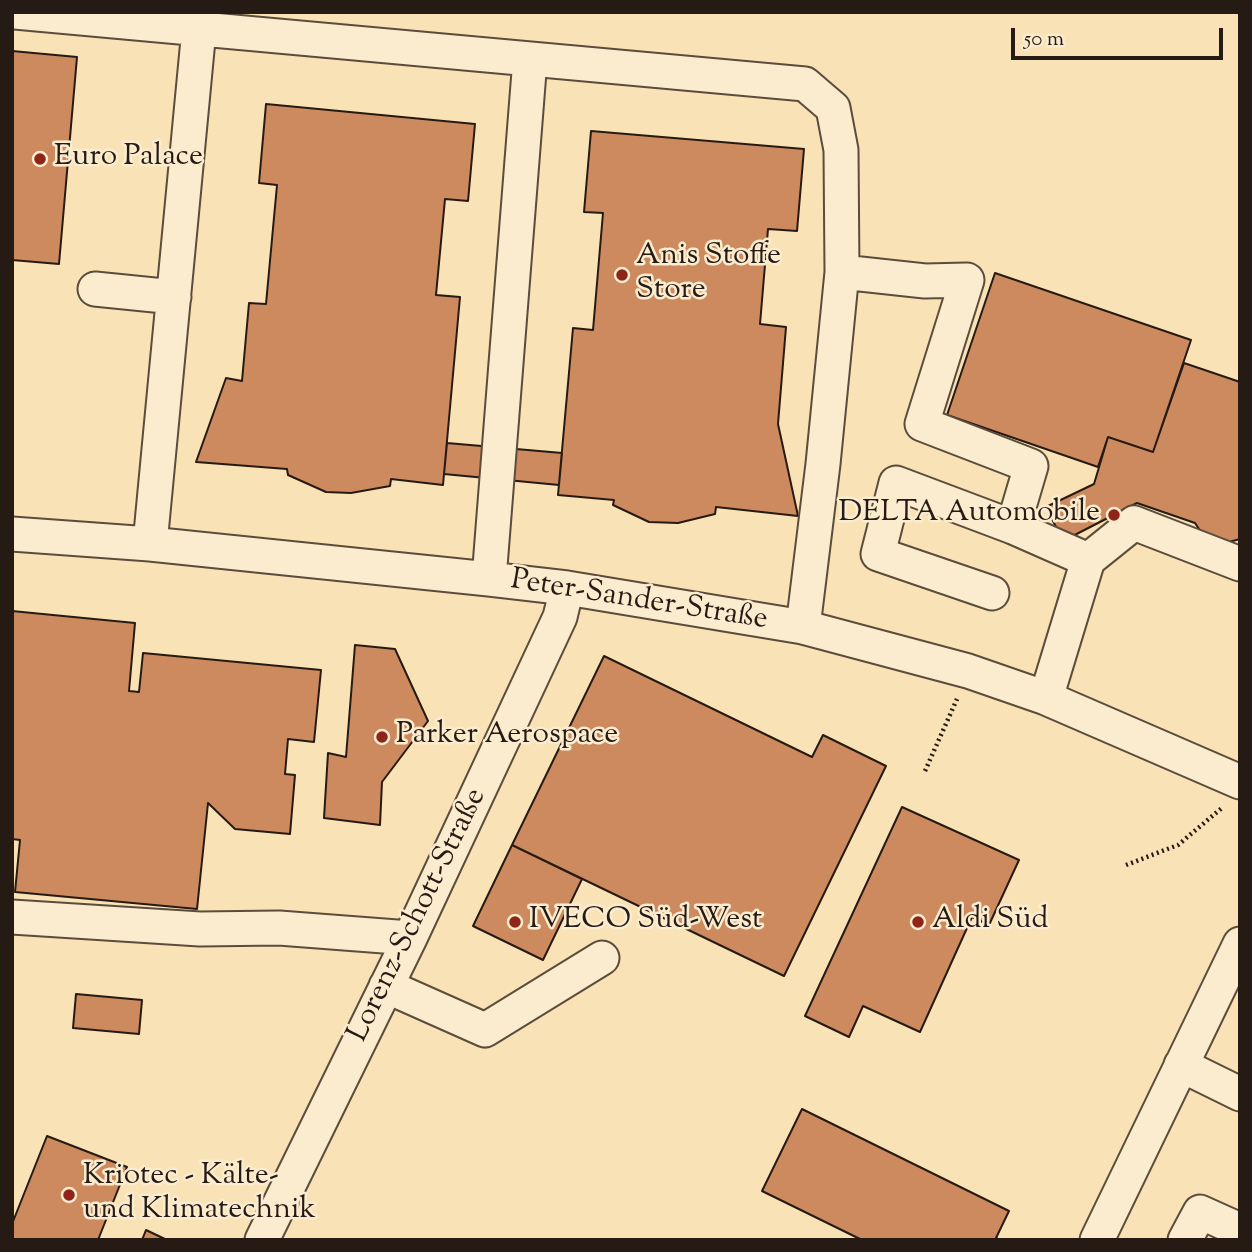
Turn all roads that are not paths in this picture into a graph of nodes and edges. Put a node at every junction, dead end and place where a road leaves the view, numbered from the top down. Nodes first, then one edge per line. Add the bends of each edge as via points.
1 (15, 12) edge
2 (199, 29) junction
3 (530, 59) junction
4 (842, 272) junction
5 (95, 289) dead end
6 (174, 297) junction
7 (1013, 527) junction
8 (12, 534) edge
9 (150, 544) junction
10 (1088, 560) junction
11 (1240, 564) edge
12 (489, 579) junction
13 (567, 588) junction
14 (992, 593) dead end
15 (803, 627) junction
16 (1046, 698) junction
17 (1232, 793) edge
18 (12, 917) edge
19 (410, 938) junction
20 (1240, 944) edge
21 (602, 958) dead end
22 (386, 986) junction
23 (1181, 1065) junction
24 (1240, 1094) edge
25 (1240, 1230) edge
26 (262, 1240) edge
27 (1097, 1240) edge
28 (1185, 1240) edge

1 - 2 street
2 - 3 street
2 - 6 street
3 - 4 street via 805,84 833,108 841,150
3 - 12 street
4 - 7 street via 925,281 967,280 922,424 1031,466
4 - 15 street
5 - 6 street
6 - 9 street
7 - 10 street
7 - 14 street via 896,483 878,554
8 - 9 street, Peter-Sander-Straße
9 - 12 street, Peter-Sander-Straße
10 - 11 street via 1134,523
10 - 16 street
12 - 13 street, Peter-Sander-Straße
13 - 15 street, Peter-Sander-Straße
13 - 19 street, Lorenz-Schott-Straße via 560,617
15 - 16 street, Peter-Sander-Straße via 968,671
16 - 17 street, Peter-Sander-Straße
18 - 19 street
19 - 22 street, Lorenz-Schott-Straße
20 - 23 street
21 - 22 street via 485,1030
22 - 26 street, Lorenz-Schott-Straße
23 - 24 street
23 - 27 street
25 - 28 street via 1200,1212

